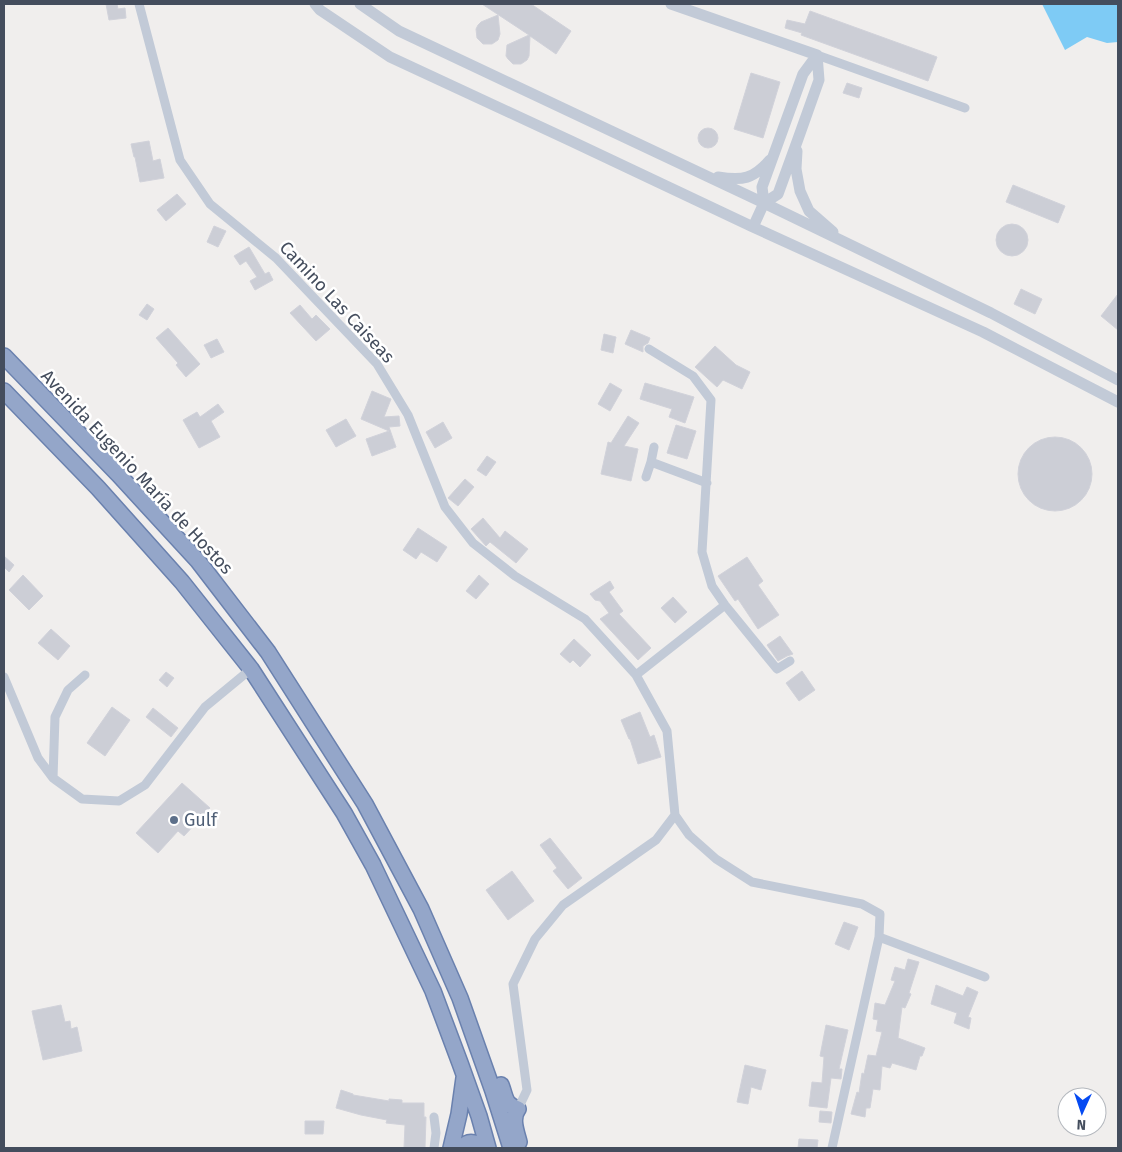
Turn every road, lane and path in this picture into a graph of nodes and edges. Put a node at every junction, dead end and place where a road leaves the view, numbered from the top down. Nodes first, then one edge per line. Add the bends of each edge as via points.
1 (139, 4) edge
2 (315, 4) edge
3 (360, 4) edge
4 (670, 4) edge
5 (817, 55) junction
6 (965, 108) dead end
7 (798, 139) junction
8 (774, 155) junction
9 (703, 174) junction
10 (764, 202) junction
11 (753, 227) junction
12 (844, 241) junction
13 (1034, 335) junction
14 (649, 350) dead end
15 (1024, 354) junction
16 (4, 356) edge
17 (1118, 380) edge
18 (4, 391) edge
19 (1118, 402) edge
20 (654, 447) dead end
21 (651, 462) junction
22 (646, 477) dead end
23 (707, 483) junction
24 (725, 605) junction
25 (790, 661) dead end
26 (251, 669) junction
27 (85, 675) dead end
28 (636, 675) junction
29 (4, 677) edge
30 (53, 778) junction
31 (675, 815) junction
32 (879, 938) junction
33 (985, 977) dead end
34 (475, 1040) junction
35 (464, 1074) junction
36 (518, 1109) junction
37 (434, 1117) dead end
38 (434, 1148) edge
39 (451, 1148) edge
40 (462, 1148) edge
41 (484, 1148) edge
42 (488, 1148) edge
43 (511, 1148) edge
44 (520, 1148) edge
45 (832, 1148) edge

1 - 28 street, Camino Las Caiseas via 180,160 210,204 276,258 377,364 408,415 445,507 473,543 515,576 585,619
2 - 11 street via 390,57
3 - 9 street via 399,31
4 - 5 street
5 - 6 street
5 - 7 street via 819,80
5 - 8 street via 803,74
7 - 10 street via 778,194
7 - 12 street via 796,169 800,192 809,211
8 - 9 street via 760,171 749,177 733,179
8 - 10 street via 762,187
9 - 10 street
10 - 11 street
10 - 12 street
11 - 15 street via 983,332
12 - 13 street
13 - 15 street
13 - 17 street
14 - 23 street via 693,376 711,400
15 - 19 street
16 - 34 highway, Avenida Eugenio María de Hostos via 198,561 268,652 365,804 393,855 425,918
18 - 26 highway via 98,488 182,582
20 - 21 street
21 - 22 street
21 - 23 street
23 - 24 street via 702,552 712,586
24 - 25 street via 777,670
24 - 28 street
26 - 30 street via 205,707 145,785 119,801 82,799
26 - 35 highway via 344,813 373,865 433,991
27 - 30 street via 68,690 55,717
28 - 31 street, Camino Las Caiseas via 667,731
29 - 30 street via 38,758
31 - 32 street via 716,860 752,882 862,904 880,914
31 - 36 street via 656,840 563,904 535,939 513,984 527,1090
32 - 33 street
32 - 45 street
34 - 36 highway via 488,1053 507,1103
34 - 43 highway, Avenida Eugenio María de Hostos
35 - 39 highway
35 - 42 highway
36 - 44 highway via 514,1126
37 - 38 street
40 - 41 highway via 474,1142

